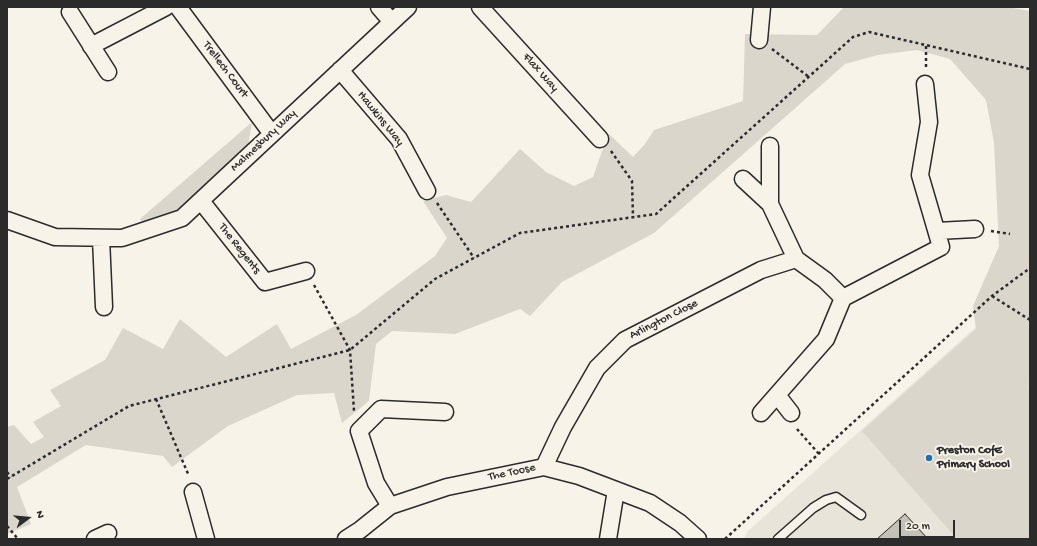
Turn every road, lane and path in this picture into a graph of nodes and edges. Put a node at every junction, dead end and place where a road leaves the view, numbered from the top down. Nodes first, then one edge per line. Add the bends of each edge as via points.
1 (166, 7) edge
2 (178, 7) edge
3 (380, 7) edge
4 (408, 7) edge
5 (480, 7) edge
6 (762, 7) edge
7 (70, 12) dead end
8 (392, 22) junction
9 (759, 40) joint
10 (926, 45) junction
11 (91, 46) junction
12 (1030, 69) edge
13 (340, 70) junction
14 (108, 72) dead end
15 (809, 77) junction
16 (925, 84) joint
17 (272, 134) junction
18 (600, 139) joint
19 (770, 146) dead end
20 (743, 179) dead end
21 (427, 191) joint
22 (201, 200) junction
23 (770, 204) junction
24 (633, 217) junction
25 (7, 220) edge
26 (974, 229) dead end
27 (937, 231) junction
28 (101, 238) junction
29 (474, 258) junction
30 (796, 259) junction
31 (1030, 268) edge
32 (306, 271) joint
33 (992, 296) junction
34 (843, 298) junction
35 (104, 307) dead end
36 (1030, 320) edge
37 (350, 350) junction
38 (777, 395) junction
39 (156, 399) junction
40 (445, 412) dead end
41 (761, 413) dead end
42 (791, 413) joint
43 (359, 431) junction
44 (819, 454) junction
45 (544, 467) junction
46 (7, 472) edge
47 (11, 477) junction
48 (7, 479) edge
49 (616, 490) junction
50 (193, 492) joint
51 (390, 506) junction
52 (861, 515) dead end
53 (7, 526) edge
54 (18, 539) edge
55 (206, 539) edge
56 (346, 539) edge
57 (608, 539) edge
58 (698, 539) edge
59 (725, 539) edge
60 (778, 539) edge

1 - 11 street
2 - 17 street, Trellech Court
3 - 8 street
4 - 8 street, Malmesbury Way
5 - 18 street, Flax Way
6 - 9 street
7 - 11 street
8 - 13 street, Malmesbury Way
9 - 15 path
10 - 12 path
10 - 15 path via 869,32 853,37
10 - 16 path
11 - 14 street
13 - 17 street, Malmesbury Way
13 - 21 street, Hawkins Way via 399,139
15 - 24 path via 656,214
16 - 27 street via 929,122 920,175
17 - 22 street, Malmesbury Way
18 - 24 path via 632,181
19 - 23 street
20 - 23 street
21 - 29 path
22 - 28 street, Malmesbury Way via 182,218 122,238
22 - 32 street, The Regents via 265,282
23 - 30 street
24 - 29 path via 520,233
25 - 28 street, Malmesbury Way via 55,237
26 - 27 street
27 - 34 street via 941,247
28 - 35 street
29 - 37 path via 435,279
30 - 34 street via 825,280
30 - 45 street, Arlington Close via 761,270 625,340 597,368 563,427
31 - 33 path
32 - 37 path
33 - 36 path
33 - 44 path
34 - 38 street via 826,339
37 - 39 path
37 - 43 path via 355,417
38 - 41 street
38 - 42 street
39 - 47 path via 129,406
39 - 50 path via 192,484
40 - 43 street via 381,409
42 - 44 path via 788,419
43 - 51 street via 376,483
44 - 59 path
45 - 49 street, The Toose
45 - 51 street, The Toose via 447,487
46 - 47 path
47 - 48 path
49 - 57 street
49 - 58 street, The Toose via 650,503
50 - 55 street
51 - 56 street, The Toose
52 - 60 lane via 836,497 813,508
53 - 54 path

